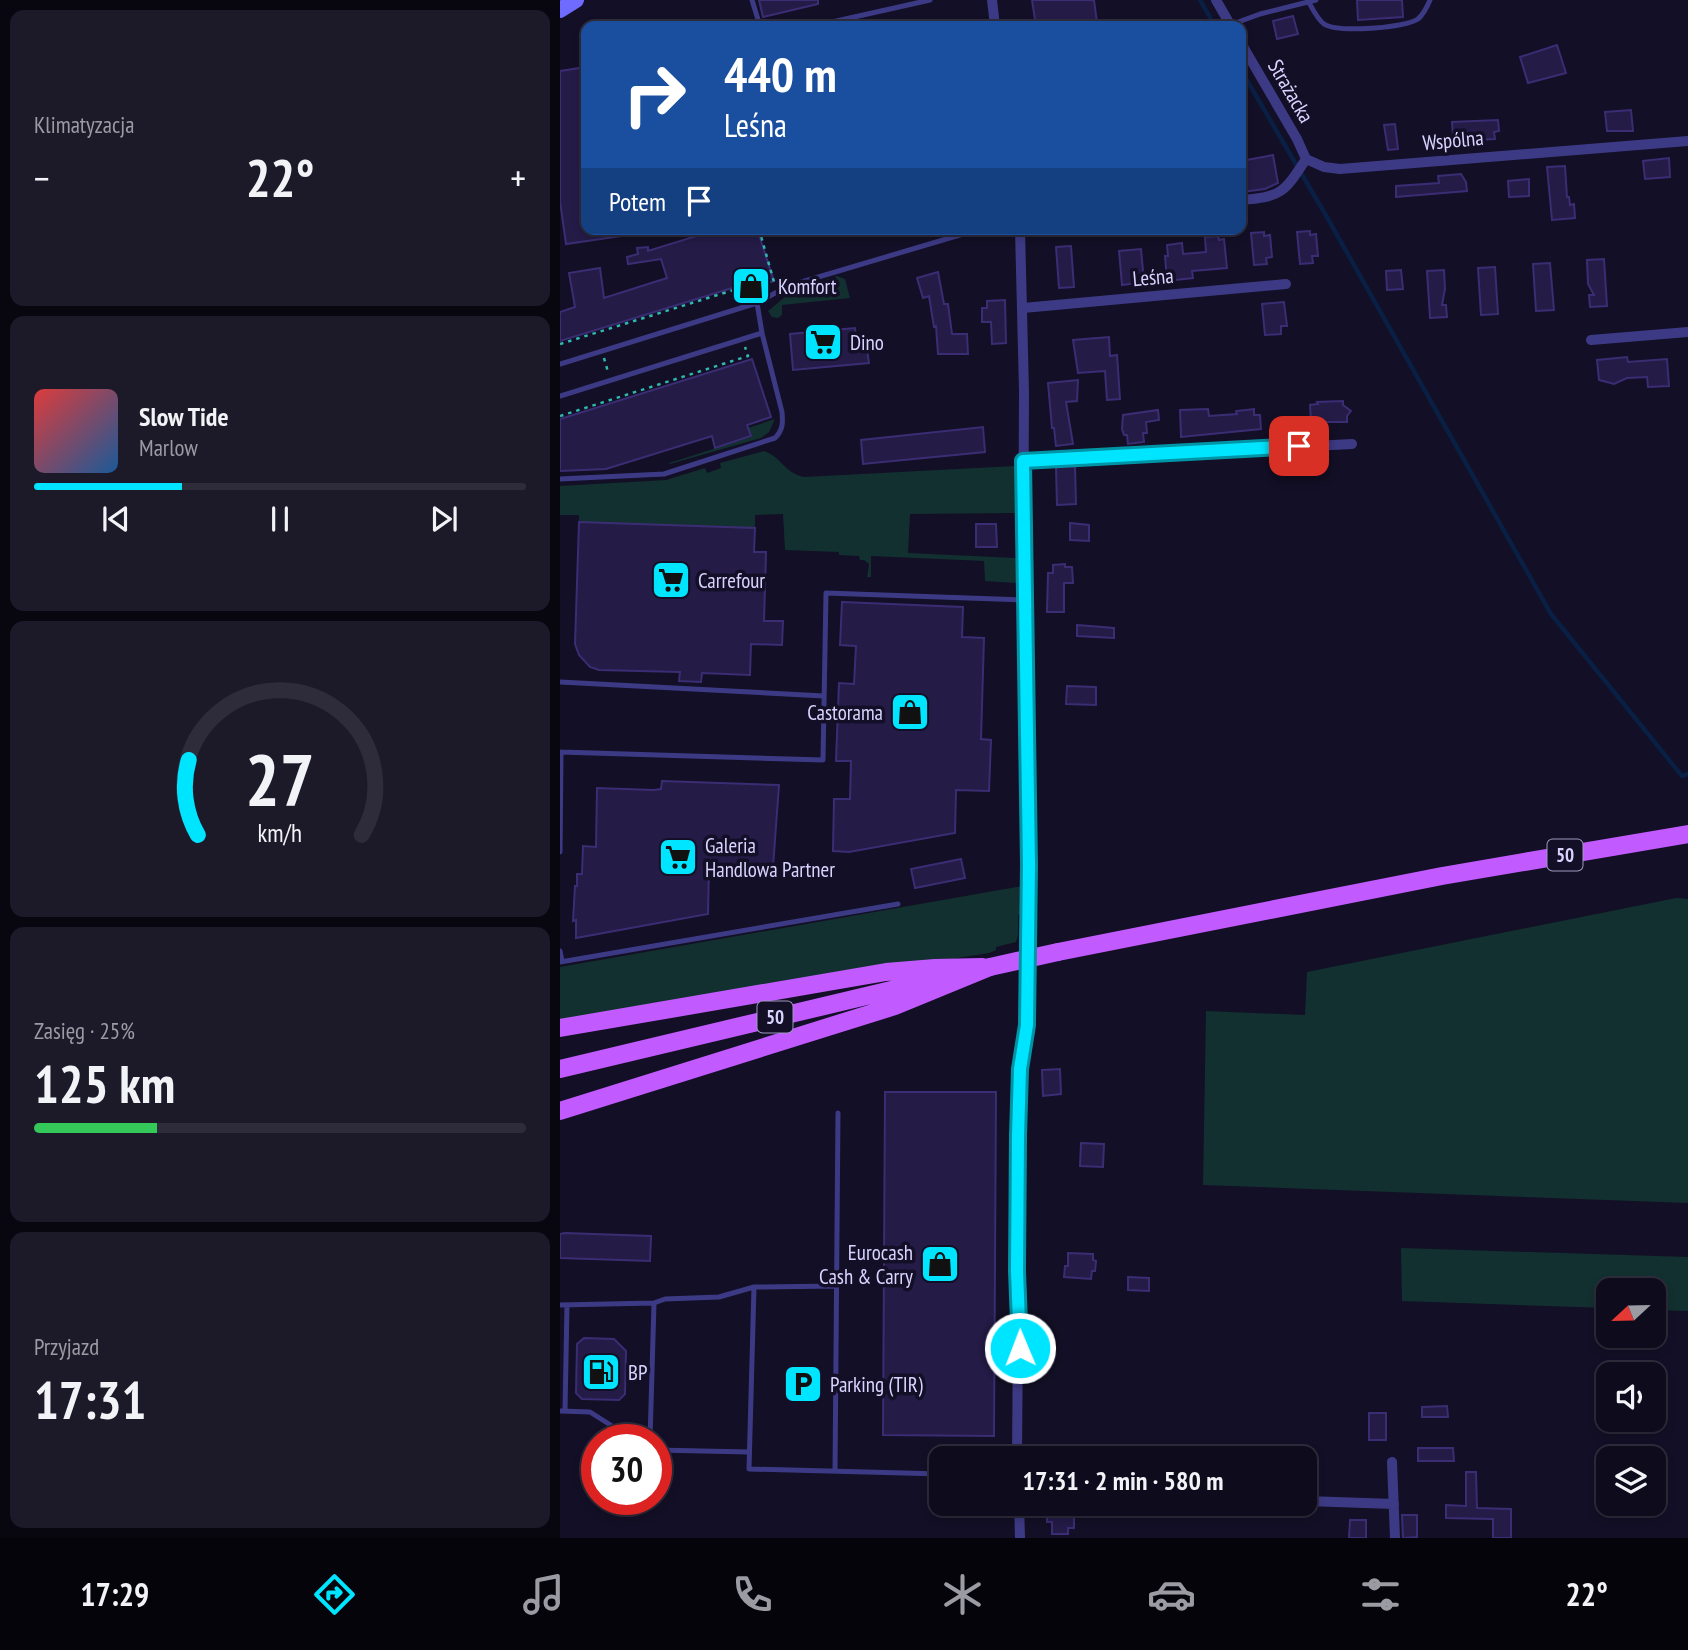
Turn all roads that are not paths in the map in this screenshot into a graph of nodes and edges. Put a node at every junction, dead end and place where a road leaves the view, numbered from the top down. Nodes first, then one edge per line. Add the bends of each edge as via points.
1 (577, 0) edge
2 (752, 0) edge
3 (930, 0) edge
4 (992, 0) edge
5 (1216, 0) edge
6 (1316, 0) edge
7 (1430, 0) edge
8 (1308, 1) edge
9 (560, 4) edge
10 (560, 10) edge
11 (758, 21) edge
12 (836, 21) edge
13 (994, 21) edge
14 (1227, 21) edge
15 (1242, 21) edge
16 (1246, 52) edge
17 (1688, 141) edge
18 (1305, 161) junction
19 (1246, 200) edge
20 (961, 235) edge
21 (1020, 235) edge
22 (1286, 284) dead end
23 (757, 303) junction
24 (1023, 308) junction
25 (1688, 332) edge
26 (762, 333) junction
27 (1591, 340) dead end
28 (560, 364) edge
29 (560, 397) edge
30 (1352, 443) dead end
31 (1023, 461) junction
32 (560, 479) edge
33 (1023, 600) junction
34 (560, 682) edge
35 (824, 696) junction
36 (561, 752) edge
37 (561, 777) edge
38 (1688, 834) edge
39 (560, 852) edge
40 (898, 904) dead end
41 (560, 951) edge
42 (561, 961) edge
43 (990, 967) junction
44 (560, 1028) edge
45 (560, 1069) edge
46 (560, 1111) edge
47 (838, 1113) dead end
48 (837, 1286) junction
49 (754, 1287) junction
50 (654, 1303) junction
51 (560, 1305) edge
52 (567, 1305) junction
53 (563, 1357) edge
54 (563, 1372) edge
55 (563, 1386) edge
56 (562, 1411) edge
57 (609, 1424) edge
58 (650, 1424) edge
59 (1017, 1446) edge
60 (672, 1450) edge
61 (749, 1452) junction
62 (1392, 1462) dead end
63 (835, 1471) junction
64 (929, 1474) edge
65 (1317, 1501) edge
66 (1394, 1504) junction
67 (1019, 1516) edge
68 (1020, 1538) edge
69 (1395, 1538) edge

1 - 9 street
1 - 10 street
2 - 11 lane
3 - 12 lane
4 - 13 street
5 - 14 street
6 - 8 lane
7 - 8 lane via 1416,20 1339,29 1323,23
8 - 15 lane
16 - 18 street, Strażacka
17 - 18 street, Wspólna via 1340,169
18 - 19 street via 1283,191
20 - 23 lane via 788,286
21 - 24 street
22 - 24 street, Leśna
23 - 26 lane
23 - 28 lane
24 - 31 street
25 - 27 street
26 - 29 lane
26 - 32 lane via 782,412 783,425 775,438 664,474
30 - 31 street
31 - 33 street
33 - 35 lane via 826,593
33 - 59 street via 1028,929 1027,1025 1020,1082
34 - 35 lane
35 - 36 lane via 823,760
36 - 37 lane
37 - 39 lane
38 - 43 main road, 50, bridge via 1442,876
40 - 42 lane
41 - 42 lane
43 - 44 main road via 886,972
43 - 45 main road, 50
43 - 46 main road via 895,1006
47 - 48 lane
48 - 49 lane
48 - 63 lane
49 - 50 lane via 719,1297
49 - 61 lane
50 - 52 lane
50 - 58 lane
51 - 52 lane
52 - 53 lane
53 - 54 lane
54 - 55 lane
55 - 56 lane
56 - 57 lane via 590,1412
60 - 61 lane
61 - 63 lane via 749,1469
62 - 66 street
63 - 64 lane
65 - 66 street
66 - 69 street
67 - 68 street

